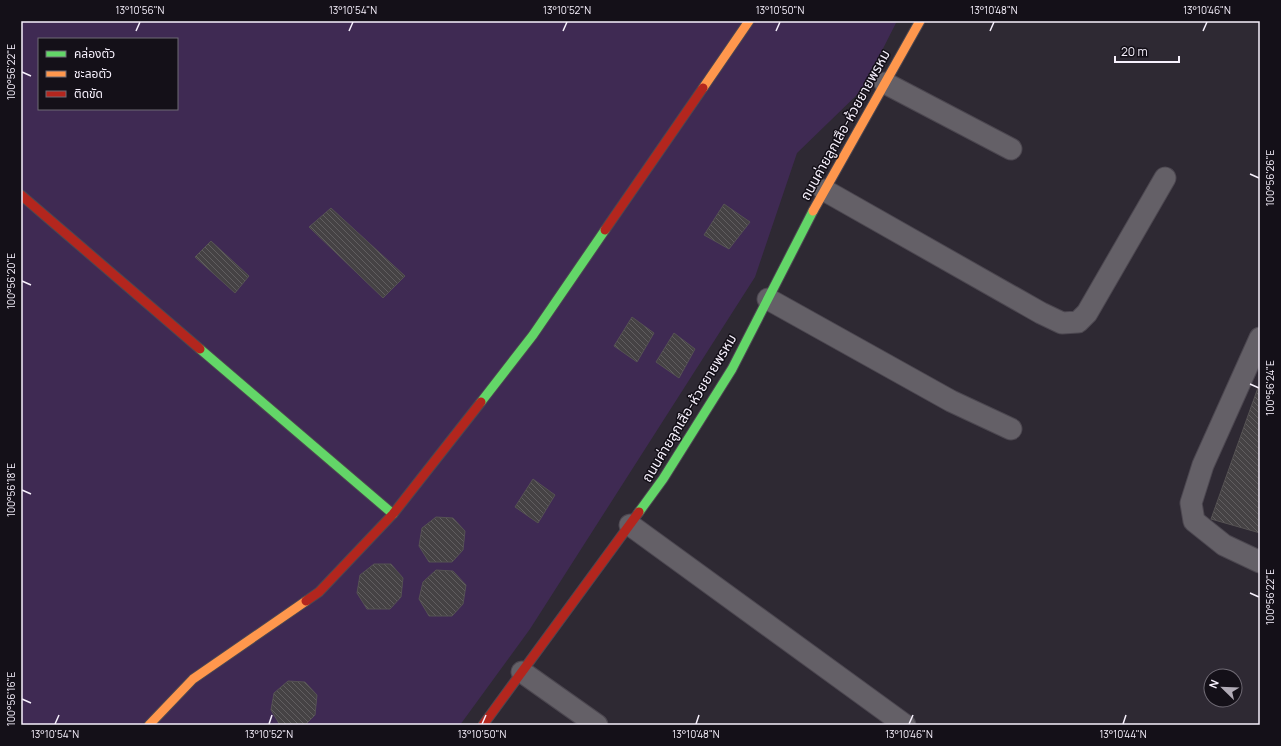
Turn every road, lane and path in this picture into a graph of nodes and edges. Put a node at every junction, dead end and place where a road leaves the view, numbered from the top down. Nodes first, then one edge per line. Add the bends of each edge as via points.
1 (749, 21) edge
2 (920, 21) edge
3 (885, 83) junction
4 (1011, 148) dead end
5 (1165, 178) dead end
6 (824, 190) junction
7 (21, 195) edge
8 (768, 298) junction
9 (1260, 338) edge
10 (1011, 429) dead end
11 (393, 514) junction
12 (630, 525) junction
13 (1260, 562) edge
14 (522, 672) junction
15 (149, 725) edge
16 (483, 725) edge
17 (597, 725) edge
18 (905, 725) edge

1 - 11 street via 533,335
2 - 3 street, ถนนค่ายลูกเสึอ-ห้วยยายพรหม
3 - 4 street
3 - 6 street, ถนนค่ายลูกเสึอ-ห้วยยายพรหม
5 - 6 street via 1087,313 1078,322 1062,323
6 - 8 street, ถนนค่ายลูกเสึอ-ห้วยยายพรหม
7 - 11 street
8 - 10 street via 951,401
8 - 12 street, ถนนค่ายลูกเสึอ-ห้วยยายพรหม via 732,369 663,479
9 - 13 street via 1203,465 1191,503 1194,521 1224,545
11 - 15 street via 319,592 193,679
12 - 14 street, ถนนค่ายลูกเสึอ-ห้วยยายพรหม
12 - 18 street
14 - 16 street, ถนนค่ายลูกเสึอ-ห้วยยายพรหม
14 - 17 street

